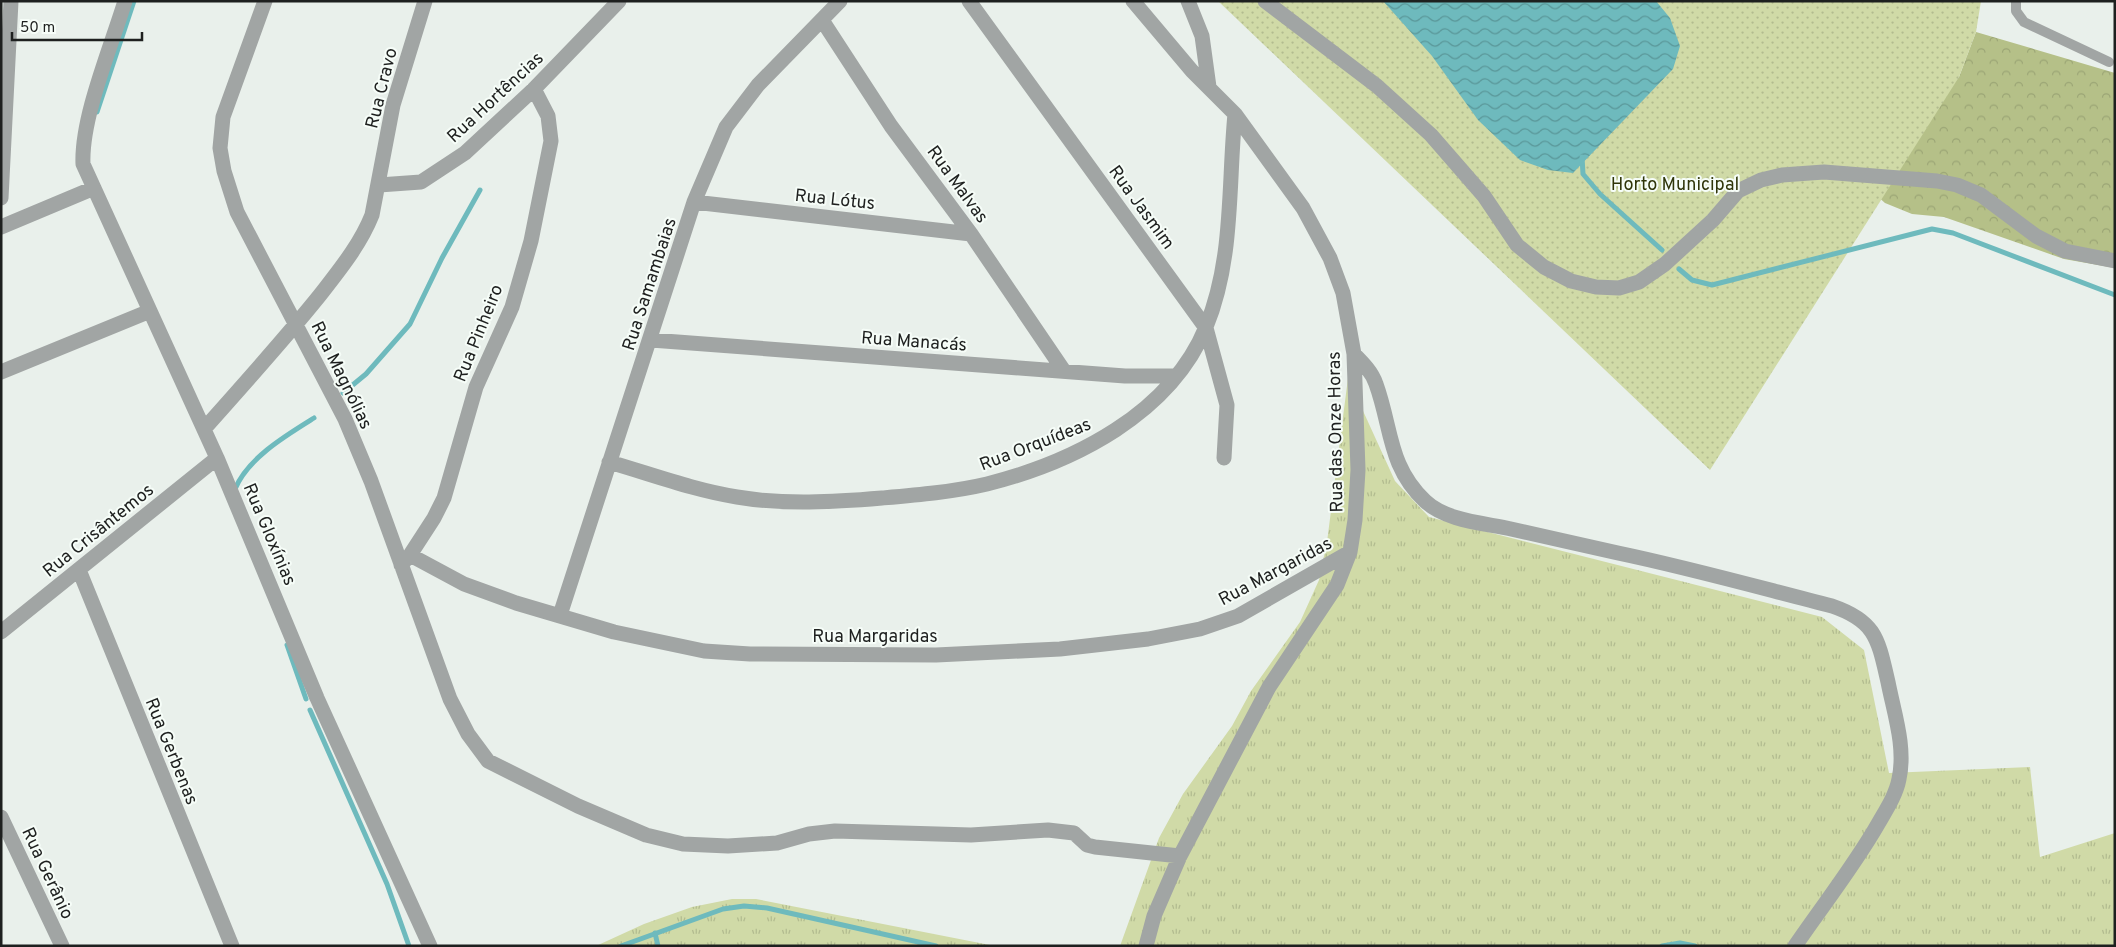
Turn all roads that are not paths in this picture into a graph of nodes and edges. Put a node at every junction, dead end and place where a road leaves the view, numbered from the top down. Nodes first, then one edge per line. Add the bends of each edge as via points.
1 (11, 1) edge
2 (126, 1) edge
3 (264, 1) edge
4 (426, 1) edge
5 (619, 1) edge
6 (840, 1) edge
7 (969, 1) edge
8 (1132, 1) edge
9 (1188, 1) edge
10 (1266, 1) edge
11 (2016, 1) edge
12 (822, 20) junction
13 (2109, 62) dead end
14 (4, 85) edge
15 (1209, 87) junction
16 (534, 88) junction
17 (1235, 114) junction
18 (379, 184) junction
19 (94, 188) junction
20 (1, 198) edge
21 (694, 202) junction
22 (1, 227) edge
23 (971, 234) junction
24 (2115, 261) edge
25 (150, 311) junction
26 (296, 325) junction
27 (1206, 328) junction
28 (651, 340) junction
29 (1354, 354) junction
30 (1064, 371) junction
31 (1, 372) edge
32 (1175, 376) junction
33 (204, 429) junction
34 (217, 458) junction
35 (1224, 458) dead end
36 (609, 462) junction
37 (1350, 552) junction
38 (405, 560) junction
39 (79, 570) junction
40 (560, 616) junction
41 (1, 632) edge
42 (1, 817) edge
43 (1180, 856) junction
44 (62, 946) edge
45 (232, 946) edge
46 (430, 946) edge
47 (1146, 946) edge
48 (1795, 946) edge

1 - 14 street
2 - 19 street, Rua Gloxínias via 85,136 83,164
3 - 26 street, Rua Magnólias via 223,117 220,148 237,212
4 - 18 street, Rua Cravo via 393,105
5 - 16 street, Rua Hortências
6 - 12 street, Rua Samambaias
7 - 27 street, Rua Jasmim
8 - 15 street
9 - 15 street via 1202,36
10 - 24 street via 1378,86 1430,135 1484,196 1517,245 1544,267 1571,281 1620,288 1639,282 1665,264 1713,220 1738,191 1760,180 1782,175 1824,172 1957,185 1981,195 2036,236 2065,251
11 - 13 lane via 2016,11 2024,22
12 - 21 street, Rua Samambaias via 740,106 726,127
12 - 23 street, Rua Malvas via 891,126
14 - 20 street
15 - 17 street
16 - 18 street, Rua Hortências via 465,153 441,170 421,182
16 - 38 street, Rua Pinheiro via 548,116 551,141 512,307 476,387 444,498
17 - 27 street, Rua Orquídeas via 1230,162 1229,232 1223,269
17 - 29 street, Rua das Onze Horas via 1303,208 1330,258 1344,294
18 - 26 street, Rua Cravo via 372,215 353,253
19 - 22 street
19 - 25 street, Rua Gloxínias
21 - 23 street, Rua Lótus
21 - 28 street, Rua Samambaias
23 - 30 street, Rua Malvas
25 - 31 street
25 - 33 street, Rua Gloxínias
26 - 33 street, Rua Cravo
26 - 38 street, Rua Magnólias via 345,419
27 - 32 street, Rua Orquídeas
27 - 35 street, Rua Jasmim via 1227,405
28 - 30 street, Rua Manacás
28 - 36 street, Rua Samambaias
29 - 37 street, Rua das Onze Horas via 1358,470
29 - 48 street via 1369,370 1376,384 1395,457 1403,474 1426,502 1440,511 1832,606 1852,612 1874,633 1900,738 1899,779 1864,849
30 - 32 street, Rua Manacás
32 - 36 street, Rua Orquídeas via 1160,396 1132,419 1075,453 988,483 934,493 841,502 762,500 735,497
33 - 34 street, Rua Gloxínias
34 - 39 street, Rua Crisântemos
34 - 46 street, Rua Gloxínias via 317,698
36 - 40 street, Rua Samambaias
37 - 40 street, Rua Margaridas via 1246,612 1207,626 1148,639 1060,649 936,655 704,652
37 - 43 street, Rua das Onze Horas via 1338,586 1269,687
38 - 40 street, Rua Margaridas via 464,584
38 - 43 street, Rua Magnólias via 450,699 468,734 488,761 578,806 646,834 683,844 728,846 777,843 835,831 971,834 1048,830 1074,833 1095,848
39 - 41 street, Rua Crisântemos
39 - 45 street, Rua Gerbenas
42 - 44 street, Rua Gerânio
43 - 47 street, Rua das Onze Horas via 1154,916

